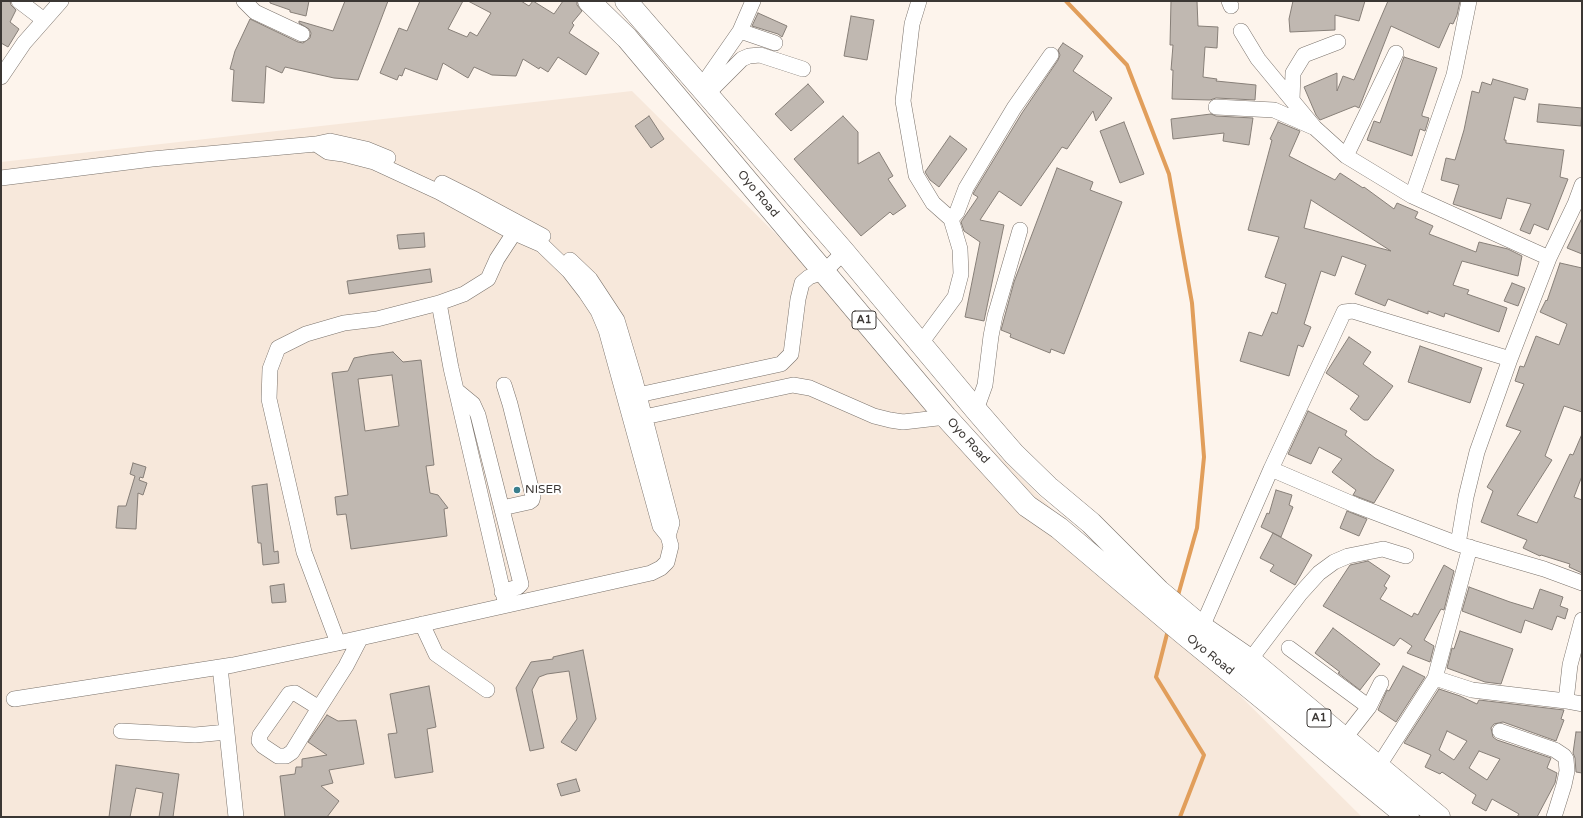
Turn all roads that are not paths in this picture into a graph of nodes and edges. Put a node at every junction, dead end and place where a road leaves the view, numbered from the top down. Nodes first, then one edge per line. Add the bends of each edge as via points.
1 (19, 1) edge
2 (61, 1) edge
3 (244, 1) edge
4 (589, 1) edge
5 (752, 1) edge
6 (919, 1) edge
7 (1469, 1) edge
8 (629, 2) edge
9 (44, 20) junction
10 (614, 25) junction
11 (740, 31) junction
12 (1241, 31) dead end
13 (302, 34) dead end
14 (1338, 42) dead end
15 (775, 44) dead end
16 (1396, 52) dead end
17 (1052, 55) dead end
18 (803, 69) dead end
19 (1, 77) edge
20 (704, 91) junction
21 (1292, 100) junction
22 (1216, 107) dead end
23 (1315, 128) junction
24 (316, 144) junction
25 (1346, 156) junction
26 (1, 178) edge
27 (1582, 185) edge
28 (1412, 196) junction
29 (951, 219) junction
30 (1020, 230) dead end
31 (514, 233) junction
32 (844, 252) junction
33 (1549, 258) junction
34 (824, 272) junction
35 (439, 303) junction
36 (921, 343) junction
37 (1510, 359) junction
38 (786, 360) junction
39 (504, 385) dead end
40 (793, 385) junction
41 (456, 390) junction
42 (632, 396) junction
43 (976, 410) junction
44 (946, 417) junction
45 (637, 418) junction
46 (1271, 469) junction
47 (502, 508) junction
48 (1464, 545) junction
49 (1406, 556) dead end
50 (1582, 583) edge
51 (504, 599) junction
52 (1582, 620) edge
53 (422, 624) junction
54 (1194, 627) junction
55 (360, 638) junction
56 (338, 643) junction
57 (1289, 648) dead end
58 (1250, 660) junction
59 (220, 667) junction
60 (1435, 678) junction
61 (1381, 683) dead end
62 (487, 690) dead end
63 (14, 699) dead end
64 (1566, 701) junction
65 (1582, 704) edge
66 (1369, 707) junction
67 (318, 708) dead end
68 (121, 731) dead end
69 (1500, 731) dead end
70 (227, 732) junction
71 (1344, 739) junction
72 (1378, 767) junction
73 (236, 817) edge
74 (1408, 817) edge
75 (1439, 817) edge
76 (1554, 817) edge

1 - 9 street
2 - 9 street
3 - 13 street via 255,12
4 - 10 highway, Oyo Road / A1
5 - 11 street
6 - 29 street via 912,24 903,101 916,176 933,203
7 - 28 street via 1454,75
8 - 10 street
8 - 20 highway, Oyo Road / A1
9 - 19 street via 24,43
10 - 34 highway, Oyo Road / A1
11 - 15 street
11 - 20 street
12 - 21 street via 1258,59
14 - 21 street via 1304,55 1293,73
16 - 25 street
17 - 29 street via 1014,108 966,188 957,212
18 - 20 street via 760,55 749,56
20 - 32 highway, Oyo Road / A1
21 - 23 street
22 - 23 street via 1274,110
23 - 25 street
24 - 26 street via 152,159
24 - 31 street via 328,152 374,162 438,192
24 - 42 street via 330,141 366,149 396,161 544,236 590,278 617,320
25 - 28 street
27 - 33 street
28 - 33 street
29 - 36 street via 960,249 961,274 955,297
30 - 43 street via 995,316 985,386
31 - 35 street via 497,259 488,279 464,294
31 - 42 street via 542,245 569,271 586,293 598,311
32 - 34 street
32 - 36 highway, Oyo Road / A1
33 - 37 street
34 - 38 street via 809,277 802,283 791,354
34 - 44 highway, Oyo Road / A1
35 - 41 street
35 - 56 street via 377,319 344,323 306,334 278,348 270,369 269,399 304,552
36 - 43 highway, Oyo Road / A1
37 - 46 street via 1353,311 1344,312
37 - 48 street via 1477,452 1466,497
38 - 40 street via 793,376
38 - 42 street via 781,364
39 - 47 street via 532,500
40 - 44 street via 827,394 869,414 890,420 904,422
40 - 45 street
41 - 47 street via 473,404 478,415
41 - 51 street
42 - 45 street
43 - 54 highway, Oyo Road / A1 via 1014,454 1091,523
44 - 54 highway, Oyo Road / A1 via 1027,506 1059,528 1162,614
45 - 51 street via 660,526 668,536 671,546 668,562 652,573
46 - 48 street via 1355,505
46 - 54 street
47 - 51 street via 521,584
48 - 50 street
48 - 60 street
49 - 58 street via 1383,549 1348,556 1334,562 1319,573 1300,594
51 - 53 street
52 - 64 street via 1570,665
53 - 55 street
53 - 62 street via 436,654
54 - 58 highway, Oyo Road / A1
54 - 74 highway, Oyo Road / A1
55 - 56 street
55 - 67 street via 346,666
56 - 59 street
57 - 66 street
58 - 71 highway, Oyo Road / A1
59 - 63 street
59 - 70 street
60 - 64 street via 1472,690
60 - 72 street
61 - 66 street
64 - 65 street
66 - 71 street
68 - 70 street via 195,734
69 - 76 street via 1564,756 1567,771
70 - 73 street
71 - 72 highway, Oyo Road / A1
72 - 75 highway, Oyo Road / A1

